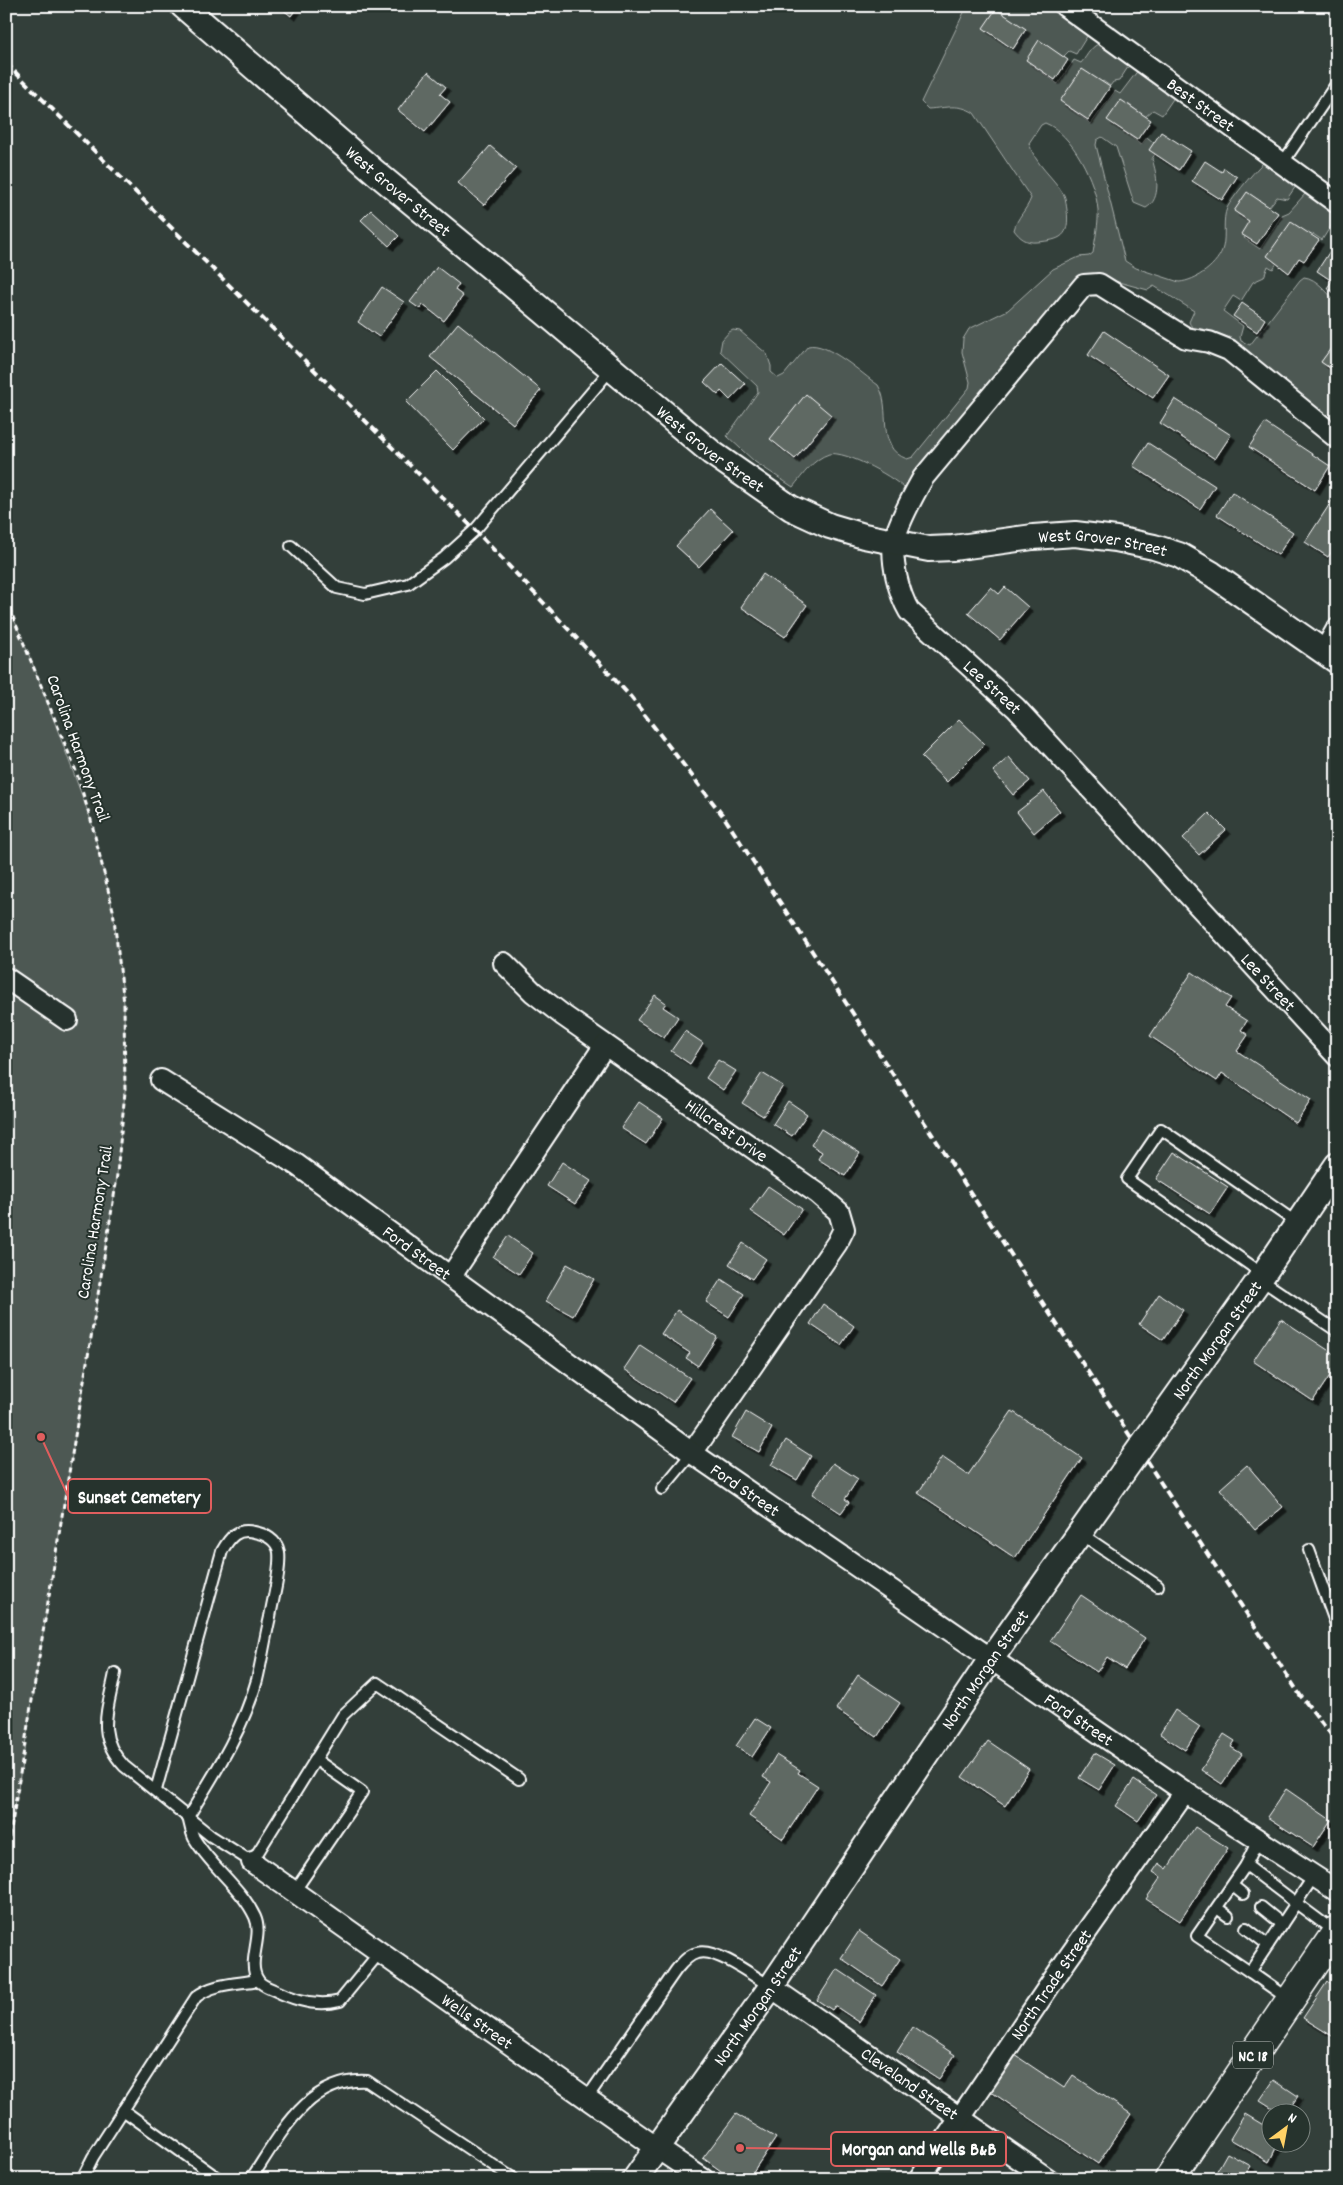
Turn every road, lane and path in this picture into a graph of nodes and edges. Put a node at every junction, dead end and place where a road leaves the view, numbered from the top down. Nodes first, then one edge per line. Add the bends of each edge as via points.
1 (183, 6) edge
2 (1065, 6) edge
3 (1337, 83) edge
4 (1282, 164) junction
5 (1336, 201) edge
6 (612, 368) junction
7 (1337, 438) edge
8 (894, 542) junction
9 (291, 546) dead end
10 (6, 600) edge
11 (1337, 629) edge
12 (1330, 656) edge
13 (504, 963) dead end
14 (6, 978) edge
15 (67, 1020) dead end
16 (606, 1045) junction
17 (1337, 1056) edge
18 (161, 1080) dead end
19 (1337, 1165) edge
20 (1297, 1223) junction
21 (451, 1276) junction
22 (1262, 1276) junction
23 (1337, 1331) edge
24 (692, 1453) junction
25 (662, 1489) dead end
26 (1080, 1534) junction
27 (1308, 1550) dead end
28 (1158, 1586) dead end
29 (1337, 1626) edge
30 (991, 1659) junction
31 (115, 1673) dead end
32 (315, 1759) junction
33 (519, 1779) dead end
34 (156, 1790) junction
35 (1185, 1792) junction
36 (188, 1816) junction
37 (1258, 1840) junction
38 (6, 1860) edge
39 (252, 1862) junction
40 (1246, 1865) junction
41 (1314, 1876) junction
42 (1233, 1886) junction
43 (1337, 1891) edge
44 (294, 1892) junction
45 (1243, 1894) dead end
46 (1296, 1903) junction
47 (1261, 1906) dead end
48 (1217, 1908) junction
49 (1228, 1916) dead end
50 (1282, 1924) junction
51 (1246, 1928) dead end
52 (1336, 1932) edge
53 (1268, 1945) junction
54 (380, 1952) junction
55 (1250, 1972) junction
56 (258, 1980) junction
57 (771, 1987) junction
58 (1290, 2000) junction
59 (587, 2098) junction
60 (123, 2110) junction
61 (960, 2118) junction
62 (657, 2148) junction
63 (82, 2179) edge
64 (219, 2179) edge
65 (251, 2179) edge
66 (514, 2179) edge
67 (636, 2179) edge
68 (704, 2179) edge
69 (919, 2179) edge
70 (1048, 2179) edge
71 (1169, 2179) edge

1 - 6 street, West Grover Street via 375,172
2 - 4 street, Best Street
3 - 4 lane
4 - 5 street, Best Street
6 - 8 street, West Grover Street via 712,453 791,508 830,526
6 - 9 lane via 475,530 408,584 365,594 337,588
7 - 8 street, Lee Street via 1229,350 1186,338 1099,284 1084,285 923,478
8 - 12 street, West Grover Street via 945,549 1075,534 1154,547 1178,555 1212,574
8 - 17 street, Lee Street via 898,583 909,611 1016,708
10 - 38 path, Carolina Harmony Trail via 59,728 91,820 113,910 124,1003 125,1092 116,1184
11 - 12 street
13 - 16 street via 534,992
14 - 15 street
16 - 21 street
16 - 24 street, Hillcrest Drive via 817,1193 839,1212 844,1229
18 - 21 street, Ford Street via 297,1165
19 - 20 street, North Morgan Street
20 - 22 street, North Morgan Street
20 - 22 lane via 1162,1129 1127,1179
21 - 24 street, Ford Street
22 - 23 lane
22 - 26 street, North Morgan Street, bridge
24 - 25 lane
24 - 30 street, Ford Street
26 - 28 lane
26 - 30 street, North Morgan Street
27 - 29 lane
30 - 35 street, Ford Street
30 - 57 street, North Morgan Street
31 - 34 lane via 105,1727 107,1740 112,1753 124,1766
32 - 33 lane via 343,1715 377,1683
32 - 39 lane
32 - 44 lane via 362,1792
34 - 36 lane
34 - 36 lane via 222,1551 231,1536 242,1530 266,1535 274,1540 279,1552 257,1679 248,1710
35 - 37 street, Ford Street
35 - 61 street, North Trade Street
36 - 39 lane via 211,1836
36 - 56 lane via 193,1837 247,1903 255,1918 258,1928 254,1972
37 - 40 lane
37 - 41 street, Ford Street
39 - 44 street, Wells Street
40 - 42 lane
40 - 46 lane
41 - 43 street, Ford Street
41 - 46 lane
42 - 45 lane
42 - 48 lane
44 - 54 street, Wells Street
46 - 50 lane
46 - 52 lane
47 - 50 lane
48 - 49 lane
48 - 55 lane via 1197,1936
50 - 53 lane
51 - 53 lane
52 - 58 main road, NC 18
53 - 55 lane
54 - 56 lane via 344,1998 331,2003 291,1998
54 - 59 street, Wells Street
55 - 58 lane
56 - 60 lane via 217,1986 196,1997
57 - 59 lane via 717,1955 707,1951 696,1953 682,1962
57 - 61 street, Cleveland Street
57 - 62 street, North Morgan Street
58 - 71 main road, NC 18
59 - 62 street, Wells Street
60 - 63 lane
60 - 64 lane
61 - 69 street, North Trade Street
61 - 70 street, Cleveland Street
62 - 67 street, North Morgan Street
62 - 68 street, Wells Street
65 - 66 lane via 295,2114 331,2086 355,2081 367,2082

